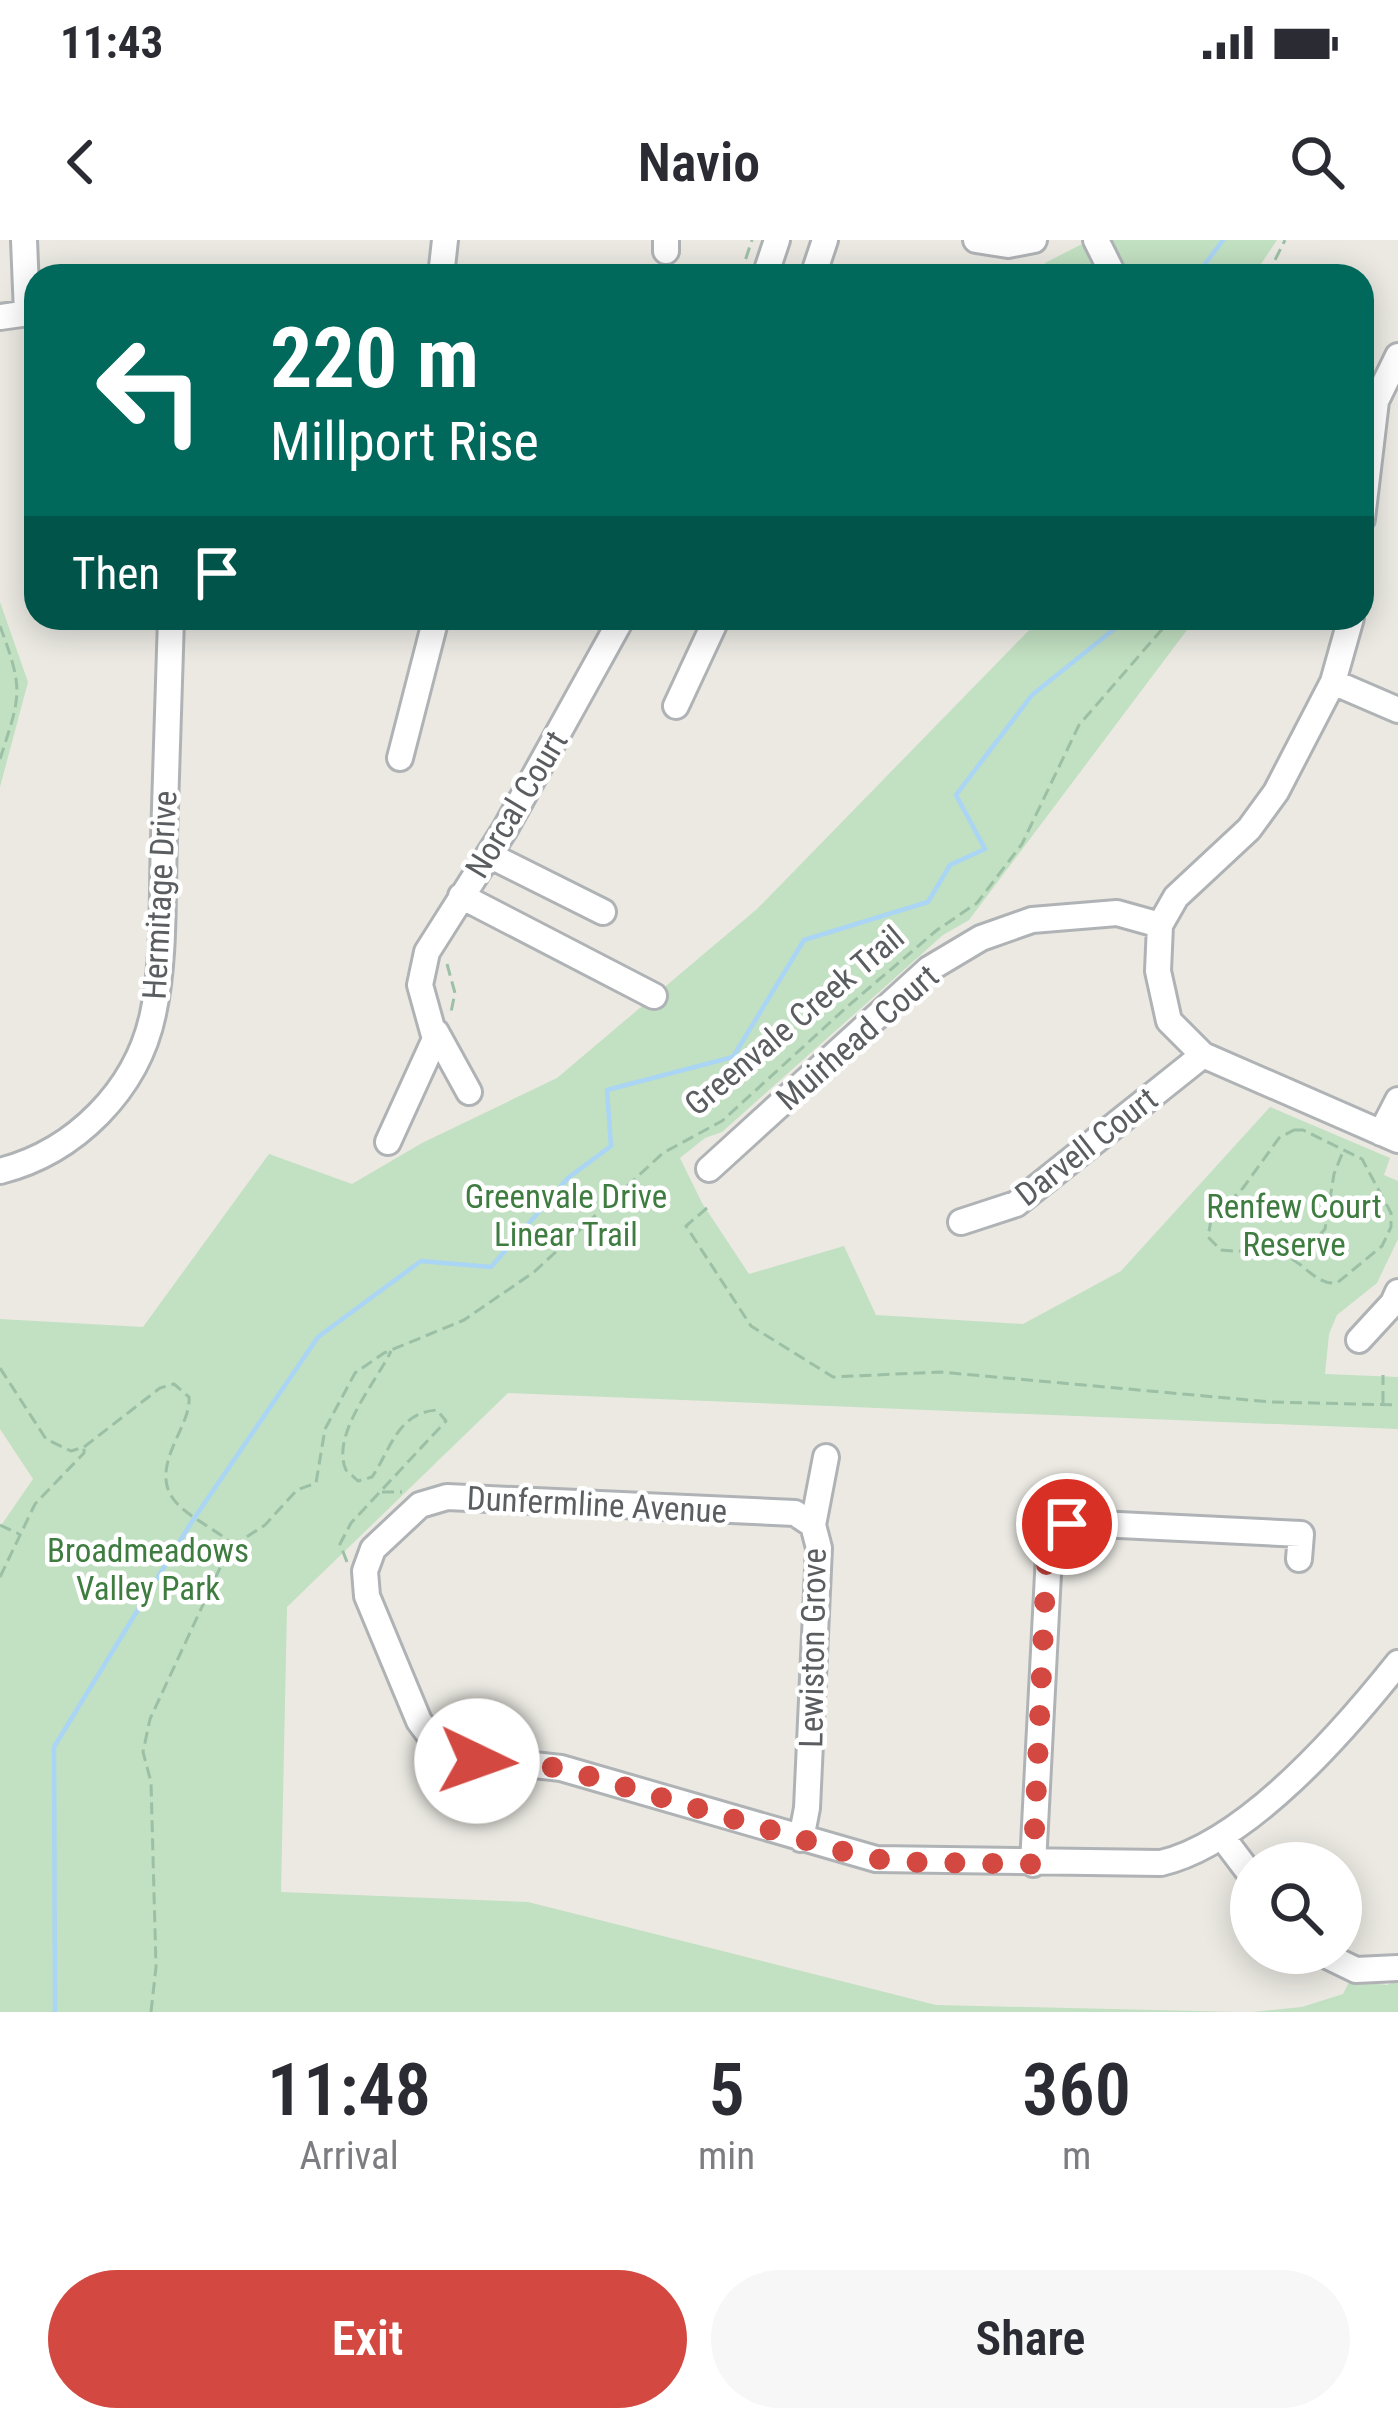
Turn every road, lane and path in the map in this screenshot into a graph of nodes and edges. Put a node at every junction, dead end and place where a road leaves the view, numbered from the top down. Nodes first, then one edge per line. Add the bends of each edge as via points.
1 (976, 240) edge
2 (1034, 240) edge
3 (1398, 356) edge
4 (1374, 418) edge
5 (0, 626) edge
6 (171, 630) edge
7 (433, 630) edge
8 (615, 630) edge
9 (711, 630) edge
10 (1157, 630) edge
11 (1348, 630) edge
12 (1333, 682) junction
13 (679, 698) dead end
14 (1398, 710) edge
15 (400, 758) dead end
16 (0, 759) edge
17 (489, 855) junction
18 (461, 896) junction
19 (603, 912) dead end
20 (1160, 925) junction
21 (654, 996) dead end
22 (436, 1032) junction
23 (1203, 1054) junction
24 (469, 1092) dead end
25 (1398, 1100) edge
26 (1390, 1137) edge
27 (388, 1142) dead end
28 (1345, 1148) junction
29 (709, 1169) dead end
30 (0, 1171) edge
31 (707, 1208) dead end
32 (961, 1222) dead end
33 (1296, 1261) junction
34 (1398, 1292) edge
35 (1360, 1340) dead end
36 (391, 1351) junction
37 (0, 1368) edge
38 (1383, 1375) dead end
39 (1383, 1405) junction
40 (1398, 1405) edge
41 (84, 1447) junction
42 (826, 1457) dead end
43 (382, 1492) junction
44 (407, 1497) dead end
45 (0, 1525) edge
46 (813, 1525) junction
47 (19, 1534) junction
48 (1302, 1539) dead end
49 (234, 1545) junction
50 (365, 1571) junction
51 (0, 1577) edge
52 (1398, 1663) edge
53 (1223, 1838) junction
54 (800, 1839) junction
55 (1230, 1847) edge
56 (1033, 1864) junction
57 (1398, 1968) edge
58 (1362, 1970) edge
59 (151, 2012) edge

1 - 2 street
3 - 4 street
5 - 16 path via 20,695
6 - 30 street, Hermitage Drive via 153,1017 130,1074 91,1123 55,1150
7 - 15 street
8 - 17 street, Norcal Court
9 - 13 street
10 - 36 path, Greenvale Creek Trail via 1079,725 1022,844 977,903 722,1121 663,1153 534,1271 464,1320
11 - 12 street
12 - 14 street
12 - 20 street via 1276,792 1176,897
17 - 18 street, Norcal Court
17 - 19 street
18 - 21 street
18 - 22 street, Norcal Court via 422,970
20 - 23 street via 1158,971 1169,1021
20 - 29 street, Muirhead Court via 1096,914 1032,920 981,938 928,969
22 - 24 street
22 - 27 street
23 - 26 street
23 - 32 street, Darvell Court via 1016,1204
25 - 26 street
28 - 33 path via 1325,1229
28 - 33 path via 1365,1163 1389,1208 1388,1238 1337,1283 1321,1282
28 - 33 path via 1289,1132 1211,1220 1208,1238 1216,1248
31 - 39 path via 686,1226 751,1327 833,1377 940,1372
34 - 35 street
36 - 43 path via 342,1443 352,1478 372,1477 408,1420 437,1410 446,1421
36 - 49 path, Greenvale Creek Trail via 355,1373 341,1395 316,1483
37 - 41 path via 46,1439 67,1451
38 - 39 path
39 - 40 path
41 - 47 path
41 - 49 path via 160,1388 181,1388 189,1412 163,1477 170,1496
42 - 46 street, Lewiston Grove
43 - 44 path
43 - 50 path via 340,1544 344,1561
45 - 47 path
46 - 50 street, Dunfermline Avenue via 795,1514 447,1497 419,1505 374,1549
46 - 54 street, Lewiston Grove via 819,1548
47 - 51 path
48 - 56 street via 1078,1523 1050,1535
49 - 59 path, Greenvale Creek Trail via 167,1678 143,1752 151,1782 157,1967
50 - 54 street via 367,1596 419,1721 453,1756 561,1768
52 - 53 street via 1341,1735
53 - 55 street
53 - 56 street via 1161,1863
54 - 56 street via 899,1862
57 - 58 street

